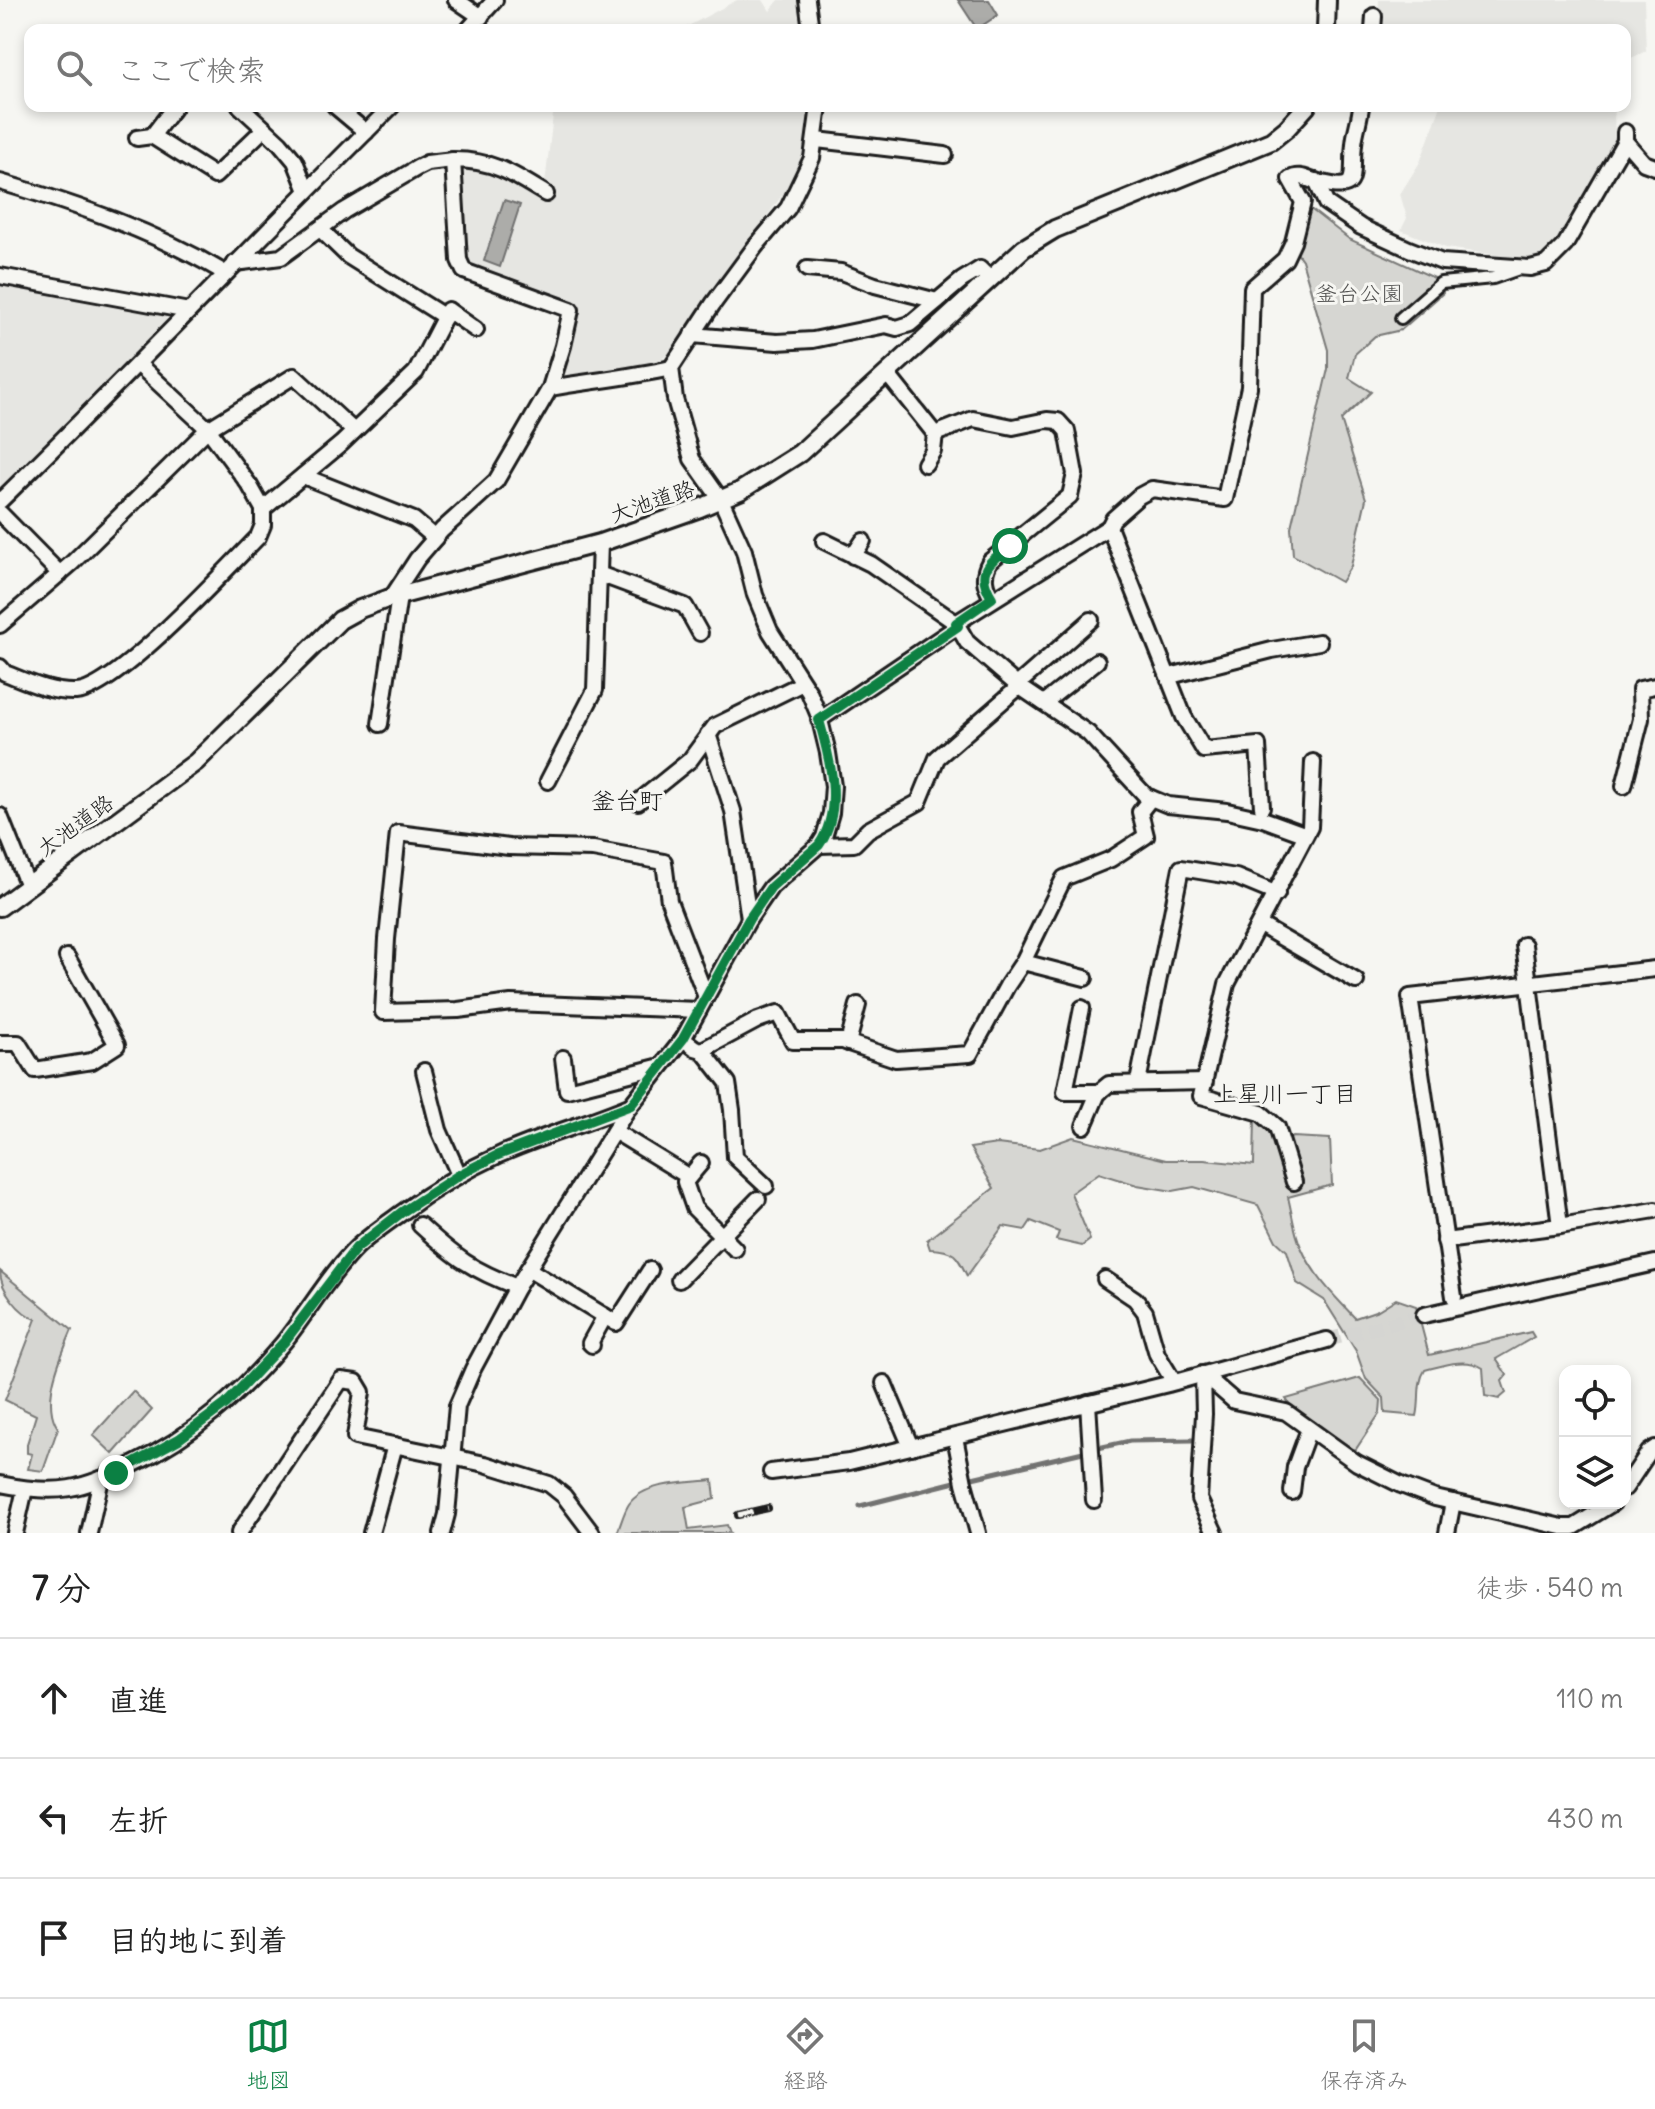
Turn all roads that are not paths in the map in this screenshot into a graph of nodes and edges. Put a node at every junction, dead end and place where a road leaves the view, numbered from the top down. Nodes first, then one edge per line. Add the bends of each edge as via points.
1 (456, 0) edge
2 (495, 0) edge
3 (807, 0) edge
4 (1327, 0) edge
5 (481, 17) junction
6 (474, 24) edge
7 (810, 24) edge
8 (1326, 24) edge
9 (169, 112) edge
10 (246, 112) edge
11 (342, 112) edge
12 (386, 112) edge
13 (819, 112) edge
14 (1302, 112) edge
15 (1360, 112) edge
16 (264, 129) junction
17 (366, 132) junction
18 (817, 140) junction
19 (945, 155) dead end
20 (453, 160) junction
21 (1655, 167) edge
22 (1316, 181) junction
23 (0, 182) edge
24 (307, 191) junction
25 (546, 194) dead end
26 (320, 229) junction
27 (1522, 267) junction
28 (230, 268) junction
29 (807, 269) dead end
30 (0, 276) edge
31 (990, 279) junction
32 (937, 301) junction
33 (189, 311) junction
34 (445, 317) junction
35 (1401, 318) dead end
36 (476, 330) dead end
37 (692, 335) junction
38 (139, 365) junction
39 (671, 368) junction
40 (888, 375) junction
41 (550, 388) junction
42 (208, 429) junction
43 (354, 431) junction
44 (935, 434) junction
45 (925, 464) dead end
46 (303, 476) junction
47 (721, 500) junction
48 (0, 501) edge
49 (263, 509) junction
50 (0, 513) edge
51 (1109, 527) junction
52 (435, 538) junction
53 (824, 541) dead end
54 (863, 541) dead end
55 (600, 543) junction
56 (853, 556) junction
57 (60, 574) junction
58 (599, 574) junction
59 (395, 597) junction
60 (992, 598) junction
61 (1091, 620) dead end
62 (957, 624) junction
63 (0, 625) edge
64 (700, 633) dead end
65 (1319, 642) dead end
66 (1097, 661) dead end
67 (0, 667) edge
68 (1170, 676) junction
69 (803, 683) junction
70 (1018, 686) junction
71 (1655, 686) edge
72 (1044, 703) junction
73 (819, 720) junction
74 (380, 724) dead end
75 (708, 734) junction
76 (1313, 762) dead end
77 (548, 781) dead end
78 (1624, 786) dead end
79 (1151, 798) junction
80 (638, 802) dead end
81 (1262, 807) dead end
82 (0, 816) edge
83 (1304, 834) junction
84 (819, 845) junction
85 (28, 886) junction
86 (1277, 894) junction
87 (0, 907) edge
88 (749, 919) junction
89 (1260, 925) junction
90 (1524, 945) dead end
91 (67, 957) dead end
92 (1023, 962) junction
93 (1655, 969) edge
94 (1085, 978) dead end
95 (1356, 981) dead end
96 (1530, 984) junction
97 (702, 1004) junction
98 (858, 1005) dead end
99 (1082, 1008) dead end
100 (683, 1039) junction
101 (0, 1043) edge
102 (848, 1043) junction
103 (702, 1050) junction
104 (563, 1058) dead end
105 (661, 1066) junction
106 (424, 1071) dead end
107 (1138, 1082) junction
108 (1205, 1082) junction
109 (1100, 1092) junction
110 (631, 1105) junction
111 (1084, 1126) dead end
112 (614, 1131) junction
113 (701, 1163) dead end
114 (459, 1175) junction
115 (689, 1177) junction
116 (1294, 1182) dead end
117 (1655, 1210) edge
118 (420, 1225) dead end
119 (1560, 1226) junction
120 (723, 1238) junction
121 (1445, 1241) junction
122 (735, 1249) dead end
123 (1655, 1263) edge
124 (528, 1269) junction
125 (650, 1270) dead end
126 (1105, 1279) dead end
127 (679, 1280) dead end
128 (517, 1287) junction
129 (1454, 1297) dead end
130 (1424, 1315) tunnel mouth
131 (605, 1316) junction
132 (1327, 1340) tunnel mouth
133 (592, 1345) dead end
134 (1203, 1374) junction
135 (1174, 1382) junction
136 (884, 1383) dead end
137 (1088, 1403) junction
138 (1309, 1429) junction
139 (955, 1437) junction
140 (395, 1445) junction
141 (911, 1447) junction
142 (1655, 1448) edge
143 (451, 1456) junction
144 (771, 1472) dead end
145 (101, 1479) junction
146 (1631, 1479) edge
147 (0, 1484) edge
148 (25, 1489) junction
149 (1292, 1492) dead end
150 (1094, 1500) dead end
151 (1453, 1502) junction
152 (1603, 1509) edge
153 (15, 1533) edge
154 (89, 1533) edge
155 (239, 1533) edge
156 (371, 1533) edge
157 (442, 1533) edge
158 (592, 1533) edge
159 (978, 1533) edge
160 (1215, 1533) edge
161 (1447, 1533) edge

1 - 5 street
2 - 5 street
3 - 7 street
4 - 8 street
5 - 6 street
9 - 16 street via 145,137 215,176
10 - 16 street
11 - 17 street
12 - 17 street
13 - 18 street
14 - 31 street, 大池道路 via 1271,141 1055,229
15 - 22 street via 1354,176 1339,186
16 - 24 street via 295,161
17 - 24 street
18 - 19 street
18 - 37 street via 788,208
20 - 25 street via 506,169
20 - 26 street via 417,168
20 - 41 street via 464,271 571,310
21 - 27 street via 1644,163 1625,137 1565,245 1546,264
22 - 27 street via 1326,203 1361,227 1409,249 1442,262
22 - 51 street via 1290,179 1303,202 1293,242 1285,259 1252,288 1249,387 1225,499 1152,489
23 - 28 street via 143,230
24 - 28 street
26 - 28 street via 281,257
26 - 34 street via 348,256
27 - 35 street via 1493,278 1441,283
28 - 33 street
29 - 32 street via 841,272
30 - 33 street
31 - 32 street via 980,269
31 - 40 street, 大池道路
32 - 37 street via 910,324 813,340
33 - 38 street
34 - 36 street via 448,310
34 - 43 street via 416,372
37 - 39 street
38 - 42 street
38 - 48 street
39 - 41 street
39 - 47 street via 692,459
40 - 44 street
40 - 47 street, 大池道路 via 800,453
41 - 52 street via 496,481
42 - 43 street via 294,376
42 - 49 street
42 - 57 street
43 - 46 street
44 - 45 street
44 - 60 street via 973,419 1013,427 1058,421 1067,431 1075,474 1070,496 990,561 985,587
46 - 49 street
46 - 52 street via 414,520
47 - 55 street, 大池道路
47 - 69 street via 770,631
49 - 67 street via 258,537 105,681 79,693 52,691
50 - 57 street
51 - 60 street
51 - 68 street
52 - 59 street
53 - 56 street
54 - 56 street
55 - 58 street
55 - 59 street, 大池道路
56 - 62 street
57 - 63 street
58 - 64 street via 685,606
58 - 77 street via 595,690
59 - 74 street
59 - 85 street, 大池道路 via 340,620 196,762
60 - 62 street
61 - 70 street
62 - 70 street via 967,642
62 - 73 street
65 - 68 street
66 - 72 street
68 - 81 street via 1184,717 1204,750 1258,745
69 - 73 street
69 - 75 street
70 - 72 street
70 - 84 street via 937,758 919,802 868,830 854,844
71 - 78 street via 1640,689 1641,719
72 - 79 street via 1088,733
73 - 84 street via 833,786 831,813
75 - 80 street via 690,760
75 - 88 street via 733,811
76 - 83 street via 1310,827
79 - 83 street via 1263,819
79 - 92 street via 1140,812 1146,836 1111,859 1064,878
82 - 85 street
83 - 86 street
84 - 88 street via 771,887
85 - 87 street, 大池道路
86 - 89 street
86 - 107 street via 1236,877 1181,868
88 - 97 street
89 - 95 street
89 - 108 street via 1227,984
90 - 96 street
91 - 101 street via 117,1045 92,1061 35,1070 18,1043
92 - 94 street
92 - 102 street via 970,1054 896,1059
93 - 96 street
96 - 119 street
96 - 121 street via 1410,997
97 - 97 street via 511,1003 383,1012 398,833 509,847 593,849 664,862 669,901
97 - 100 street
98 - 102 street
99 - 109 street via 1065,1092
100 - 103 street
100 - 105 street
102 - 103 street via 793,1041 778,1013
103 - 120 street via 728,1083 735,1157 762,1193
104 - 105 street via 567,1090
105 - 110 street
106 - 114 street via 439,1130
107 - 108 street
107 - 109 street via 1109,1084
108 - 116 street via 1201,1096 1261,1113 1277,1127
109 - 111 street
110 - 112 street
110 - 114 street
112 - 115 street
112 - 124 street
113 - 115 street
114 - 145 street via 356,1248 285,1341 226,1404 150,1457
115 - 120 street via 685,1182 694,1208
117 - 119 street
118 - 128 street via 464,1263
119 - 121 street
120 - 122 street
120 - 127 street
121 - 129 street
123 - 130 street
124 - 128 street
124 - 131 street
125 - 131 street via 616,1323
126 - 135 street via 1145,1312 1157,1354
128 - 143 street via 457,1406
131 - 133 street
132 - 134 street
134 - 135 street
134 - 138 street via 1234,1401 1286,1412
134 - 160 street via 1199,1499
135 - 137 street
136 - 141 street
137 - 139 street
137 - 150 street
138 - 149 street
138 - 151 street via 1365,1468
139 - 141 street
139 - 159 street
140 - 143 street
140 - 155 street via 355,1437 362,1392 356,1382 341,1380
140 - 156 street
141 - 144 street
142 - 146 street
143 - 157 street
143 - 158 street via 549,1484
145 - 148 street via 70,1490
145 - 154 street
147 - 148 street
148 - 153 street
151 - 152 street via 1562,1527 1574,1527
151 - 161 street

